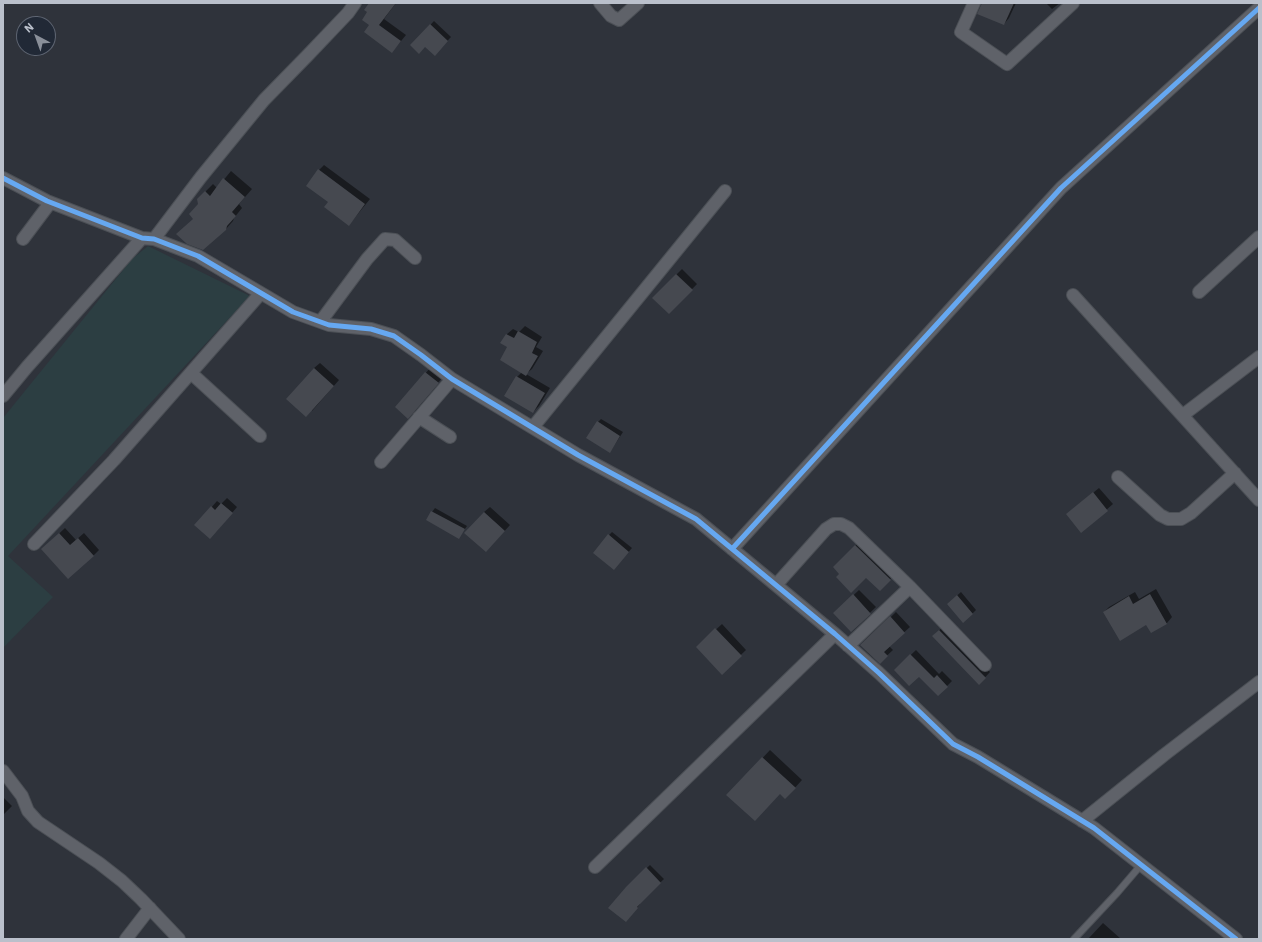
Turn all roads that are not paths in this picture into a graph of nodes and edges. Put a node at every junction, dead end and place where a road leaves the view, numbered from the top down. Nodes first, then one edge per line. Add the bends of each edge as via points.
1 (355, 3) edge
2 (600, 3) edge
3 (638, 3) edge
4 (974, 3) edge
5 (1073, 3) edge
6 (1259, 8) edge
7 (3, 178) edge
8 (725, 191) dead end
9 (50, 202) junction
10 (1259, 237) edge
11 (142, 238) junction
12 (24, 239) dead end
13 (154, 239) junction
14 (415, 258) dead end
15 (1200, 292) dead end
16 (261, 293) junction
17 (1072, 295) dead end
18 (321, 321) junction
19 (1259, 357) edge
20 (191, 372) junction
21 (452, 379) junction
22 (3, 396) edge
23 (1183, 416) junction
24 (419, 417) junction
25 (533, 427) junction
26 (260, 436) dead end
27 (450, 437) dead end
28 (381, 462) dead end
29 (1235, 473) junction
30 (1118, 477) dead end
31 (1259, 500) edge
32 (34, 544) dead end
33 (732, 549) junction
34 (776, 585) junction
35 (910, 587) junction
36 (835, 634) junction
37 (848, 646) junction
38 (985, 665) dead end
39 (1259, 682) edge
40 (3, 771) edge
41 (1082, 821) junction
42 (1141, 865) junction
43 (596, 867) dead end
44 (150, 908) junction
45 (126, 939) edge
46 (179, 939) edge
47 (1074, 939) edge
48 (1236, 939) edge

1 - 13 street via 264,100
2 - 3 street via 611,16 619,20
4 - 5 street via 961,32 1007,64
6 - 33 street via 1060,188
7 - 9 street
8 - 25 street
9 - 11 street
9 - 12 street
10 - 15 street
11 - 13 street
11 - 22 street
13 - 16 street via 198,256
14 - 18 street via 395,240 385,239 366,259
16 - 18 street via 293,312
16 - 20 street
17 - 23 street
18 - 21 street via 329,325 371,330 394,336
19 - 23 street
20 - 26 street
20 - 32 street via 114,460
21 - 24 street
21 - 25 street
23 - 29 street
24 - 27 street
24 - 28 street
25 - 33 street via 578,455 696,519
29 - 30 street via 1181,519 1168,519 1160,515
29 - 31 street
33 - 34 street
34 - 35 street via 826,529 834,524 841,524 849,528
34 - 36 street
35 - 37 street
35 - 38 street
36 - 37 street
36 - 43 street
37 - 41 street via 953,744
39 - 41 street
40 - 44 street via 22,796 28,811 38,822 99,863
41 - 42 street
42 - 47 lane
42 - 48 street
44 - 45 street
44 - 46 street

